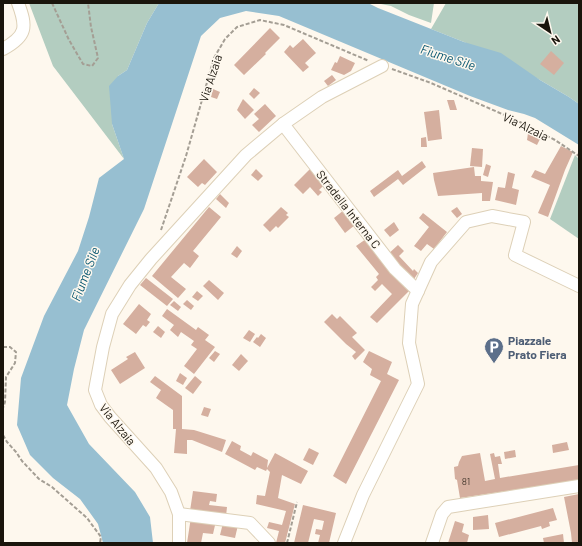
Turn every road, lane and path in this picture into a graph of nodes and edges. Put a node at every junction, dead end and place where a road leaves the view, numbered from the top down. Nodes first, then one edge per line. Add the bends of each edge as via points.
1 (18, 3) edge
2 (52, 3) edge
3 (88, 3) edge
4 (3, 49) edge
5 (382, 66) junction
6 (283, 124) junction
7 (579, 156) edge
8 (161, 230) dead end
9 (579, 286) edge
10 (418, 291) junction
11 (3, 347) edge
12 (3, 408) edge
13 (3, 435) edge
14 (579, 486) edge
15 (297, 502) dead end
16 (179, 514) junction
17 (100, 543) edge
18 (179, 543) edge
19 (270, 543) edge
20 (287, 543) edge
21 (344, 543) edge
22 (432, 543) edge

1 - 4 street via 24,22 23,31
2 - 3 path via 82,64 92,66 98,58
5 - 6 street, Via Alzaia via 322,97
5 - 7 path, Via Alzaia via 431,83 516,120
5 - 8 path, Via Alzaia via 284,25 260,20 237,27 225,39 214,58 186,156
6 - 10 street, Stradella Interna C via 395,269
6 - 16 street, Via Alzaia via 246,155 130,285 112,314 103,347 96,390 101,405 156,468 171,492
9 - 10 street via 515,255 524,222 492,216 466,222 431,262
10 - 21 street via 412,304 409,343 418,384 363,496
11 - 12 path via 10,347 16,352 15,363 6,376
13 - 17 path via 39,479 87,518 101,538
14 - 22 street via 448,507 442,514
15 - 20 path
16 - 18 street, Via Alzaia
16 - 19 street via 250,523

